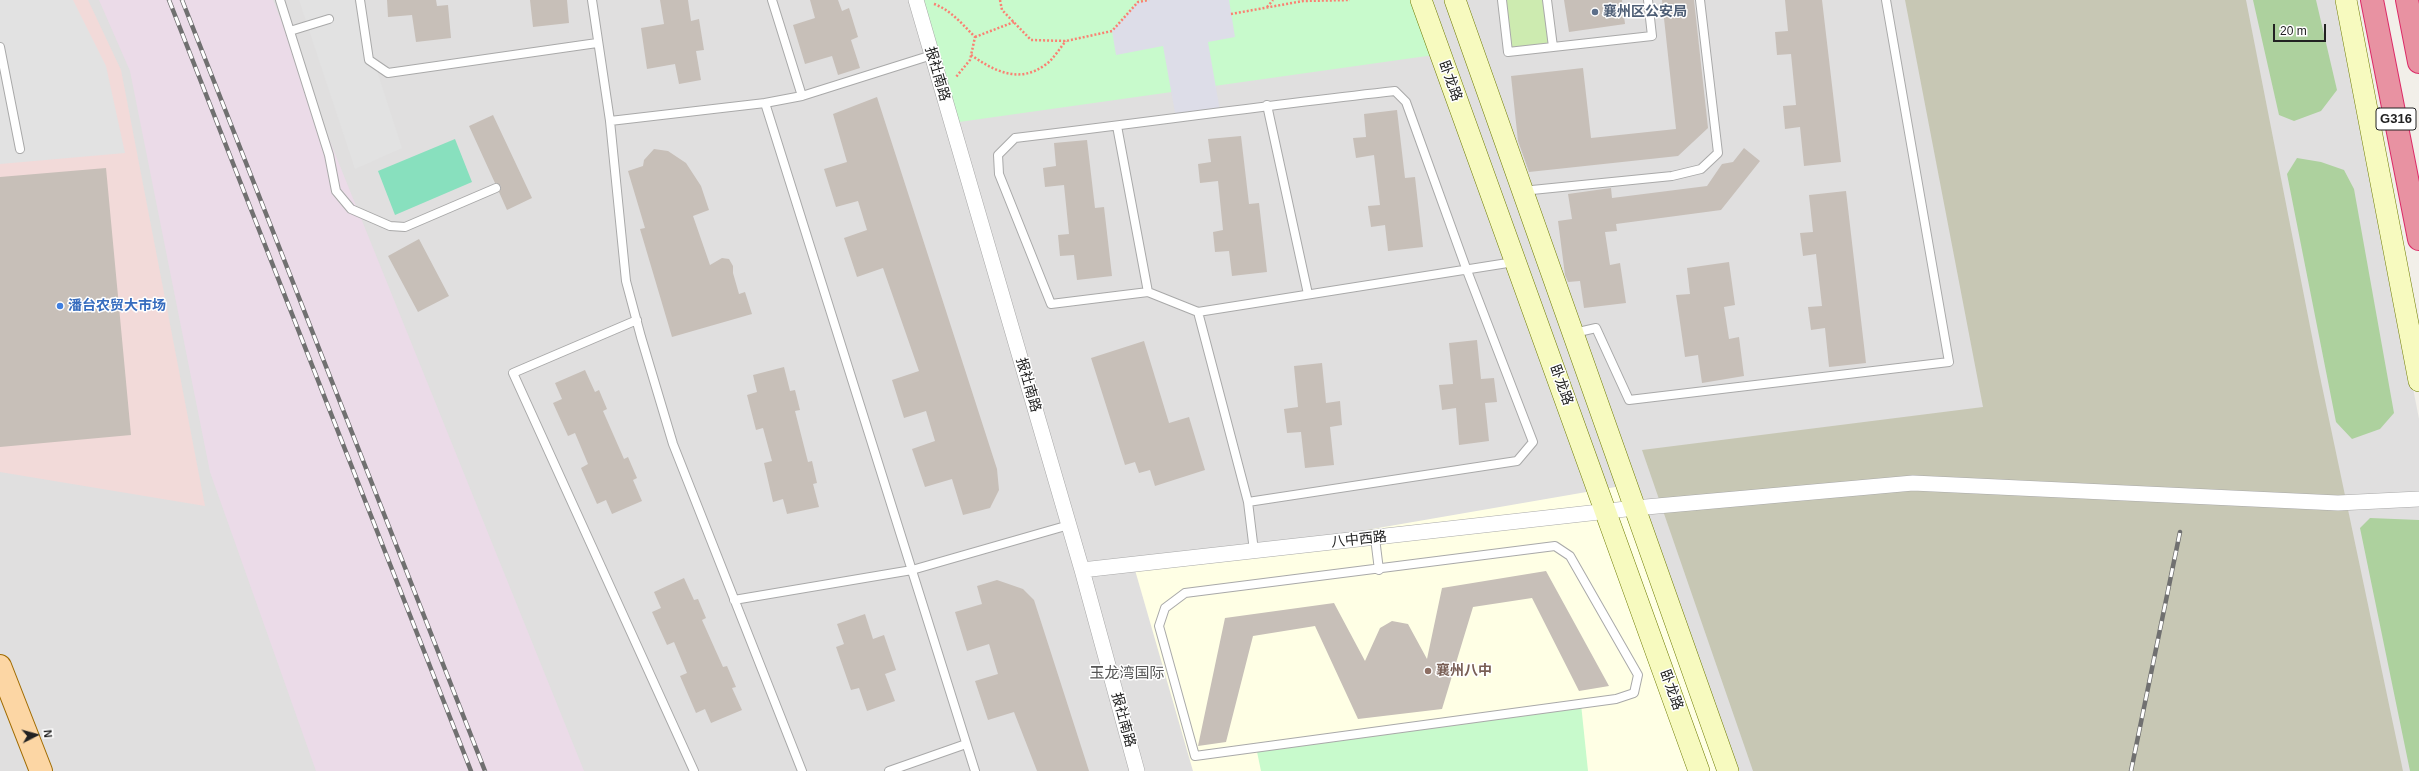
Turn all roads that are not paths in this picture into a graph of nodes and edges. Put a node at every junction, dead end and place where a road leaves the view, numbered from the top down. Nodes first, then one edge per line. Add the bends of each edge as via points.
1 (280, 0) edge
2 (360, 0) edge
3 (592, 0) edge
4 (772, 0) edge
5 (1421, 0) edge
6 (1455, 0) edge
7 (1502, 0) edge
8 (1547, 0) edge
9 (1648, 0) edge
10 (1700, 0) edge
11 (1886, 0) edge
12 (2346, 0) edge
13 (2372, 0) edge
14 (2407, 0) edge
15 (922, 1) edge
16 (329, 20) dead end
17 (290, 31) junction
18 (597, 43) junction
19 (0, 47) edge
20 (1553, 47) junction
21 (932, 55) junction
22 (2419, 62) edge
23 (802, 96) junction
24 (765, 103) junction
25 (1267, 105) junction
26 (610, 121) junction
27 (1117, 126) junction
28 (2399, 138) junction
29 (2373, 143) junction
30 (20, 149) dead end
31 (496, 188) dead end
32 (1521, 191) junction
33 (2419, 239) edge
34 (1516, 261) junction
35 (1466, 268) junction
36 (1148, 292) junction
37 (1308, 294) junction
38 (1198, 312) junction
39 (637, 320) junction
40 (1572, 333) junction
41 (2419, 381) edge
42 (2419, 499) edge
43 (1248, 502) junction
44 (1635, 508) junction
45 (1607, 512) junction
46 (1069, 525) junction
47 (1375, 538) junction
48 (1254, 551) junction
49 (912, 570) junction
50 (1082, 570) junction
51 (1379, 570) junction
52 (734, 600) junction
53 (0, 666) edge
54 (966, 744) junction
55 (41, 771) edge
56 (694, 771) edge
57 (802, 771) edge
58 (889, 771) edge
59 (975, 771) edge
60 (1137, 771) edge
61 (1699, 771) edge
62 (1728, 771) edge

1 - 17 lane
2 - 18 lane via 369,60 388,74
3 - 18 lane
4 - 23 lane
5 - 34 main road, 卧龙路
6 - 32 main road, 卧龙路
7 - 20 lane via 1508,52
8 - 20 lane
9 - 20 lane via 1652,36
10 - 32 lane via 1718,153 1701,170 1672,176
11 - 40 lane via 1949,362 1629,400 1596,328
12 - 29 main road
13 - 28 highway, G316
14 - 22 highway
15 - 21 street, 报社南路
16 - 17 lane
17 - 31 lane via 329,155 336,191 351,209 390,226 406,226
18 - 26 lane
19 - 30 lane
21 - 23 lane
21 - 46 street, 报社南路
23 - 24 lane
24 - 26 lane
24 - 49 lane
25 - 27 lane
25 - 35 lane via 1395,91 1406,102
25 - 37 lane
26 - 39 lane via 626,281
27 - 36 lane
27 - 36 lane via 1015,138 998,155 999,174 1051,304
28 - 29 main road
28 - 33 highway, G316
29 - 41 main road
32 - 40 main road, 卧龙路
34 - 35 lane
34 - 45 main road, 卧龙路
35 - 37 lane
35 - 43 lane via 1533,442 1517,461
36 - 38 lane
37 - 38 lane
38 - 43 lane
39 - 52 lane via 673,444
39 - 56 lane via 513,373
40 - 44 main road, 卧龙路
42 - 44 street, 八中西路 via 2338,503 1913,483
43 - 48 lane
44 - 45 street, 八中西路
44 - 62 main road, 卧龙路
45 - 47 street, 八中西路
45 - 61 main road, 卧龙路
46 - 49 lane
46 - 50 street, 报社南路
47 - 48 street, 八中西路
47 - 51 lane
48 - 50 street, 八中西路
49 - 52 lane
49 - 54 lane
50 - 60 street, 报社南路
51 - 51 lane via 1186,593 1165,608 1160,626 1195,756 1616,699 1634,693 1638,675 1570,556 1555,546
52 - 57 lane
53 - 55 main road
54 - 58 lane
54 - 59 lane

